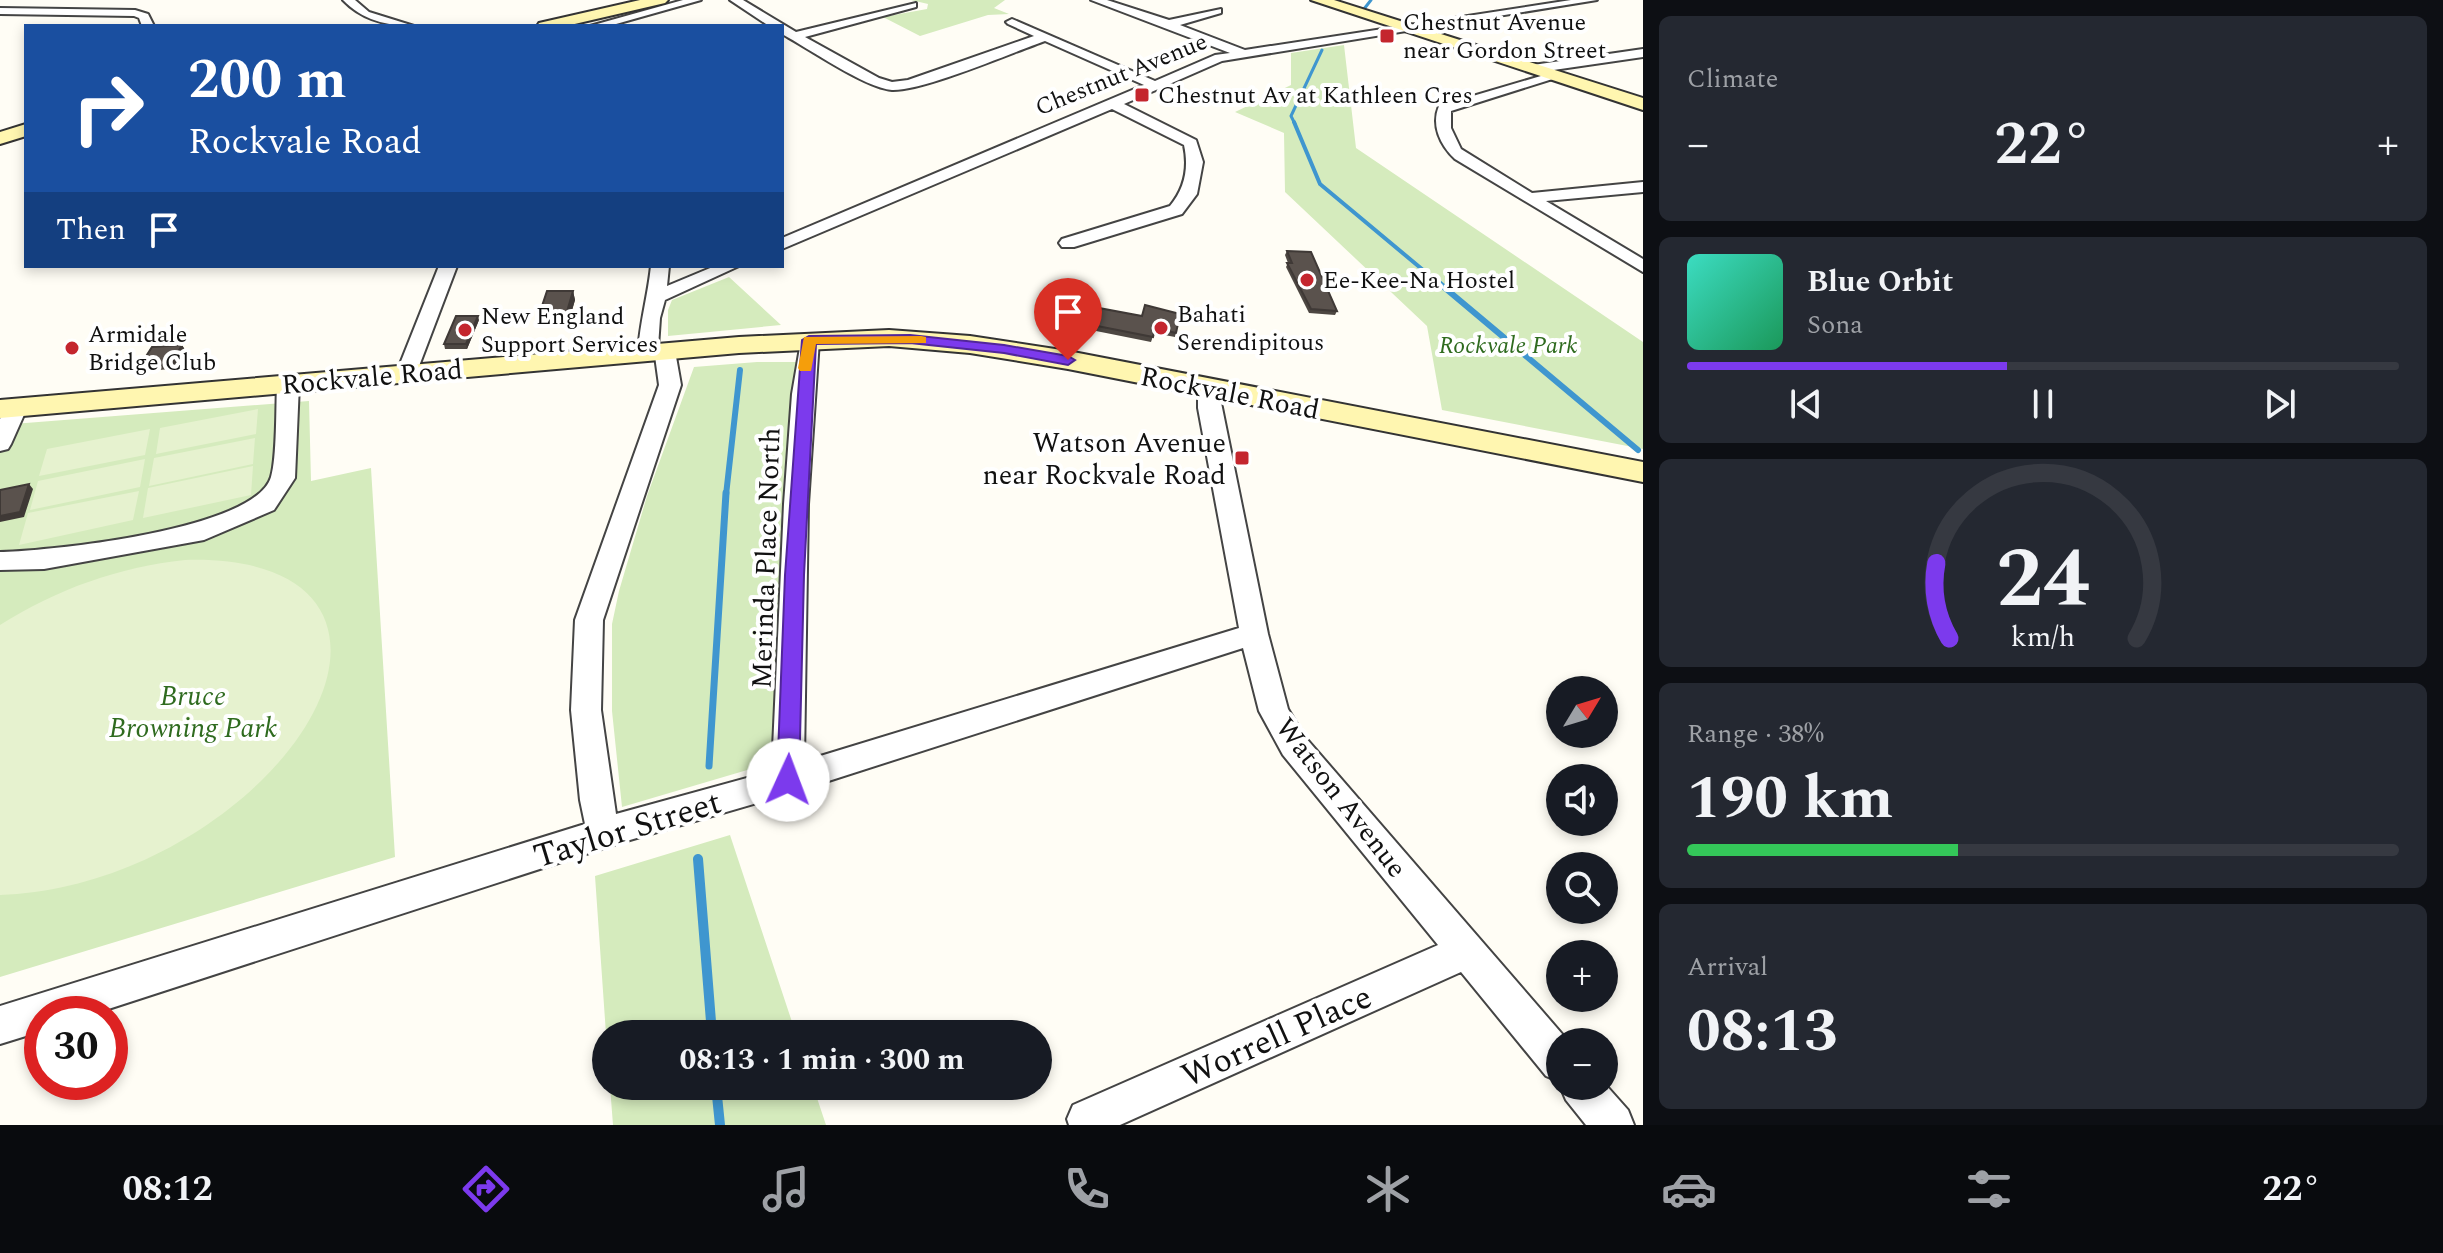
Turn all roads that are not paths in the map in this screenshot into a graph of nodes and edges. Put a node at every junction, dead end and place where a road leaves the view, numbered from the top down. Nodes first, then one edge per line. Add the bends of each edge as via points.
1 (348, 0) edge
2 (660, 0) edge
3 (696, 0) edge
4 (735, 0) edge
5 (1096, 0) edge
6 (1319, 0) edge
7 (1592, 0) edge
8 (912, 5) dead end
9 (0, 11) edge
10 (1217, 11) dead end
11 (1012, 22) dead end
12 (147, 24) edge
13 (401, 24) edge
14 (554, 24) edge
15 (604, 24) edge
16 (774, 24) edge
17 (1169, 24) junction
18 (1407, 29) junction
19 (784, 30) edge
20 (796, 36) junction
21 (1044, 37) junction
22 (1643, 53) edge
23 (1244, 54) junction
24 (1533, 69) junction
25 (1556, 76) junction
26 (1154, 85) junction
27 (1111, 103) junction
28 (1643, 104) edge
29 (24, 131) edge
30 (0, 138) edge
31 (1643, 187) edge
32 (1530, 198) junction
33 (784, 243) edge
34 (1068, 243) dead end
35 (1643, 267) edge
36 (447, 268) edge
37 (660, 268) edge
38 (725, 268) edge
39 (657, 297) junction
40 (809, 340) junction
41 (657, 352) junction
42 (406, 374) junction
43 (288, 384) junction
44 (1209, 388) junction
45 (8, 408) edge
46 (0, 444) edge
47 (1643, 472) edge
48 (0, 561) edge
49 (1254, 634) junction
50 (788, 780) junction
51 (604, 833) junction
52 (1466, 951) junction
53 (0, 1025) edge
54 (1546, 1045) edge
55 (1592, 1100) edge
56 (1087, 1119) dead end
57 (1613, 1125) edge

1 - 13 street via 365,14
2 - 14 street
3 - 15 street
4 - 16 street
5 - 17 street
6 - 18 street
7 - 18 street, Chestnut Avenue
8 - 20 street
9 - 12 street via 135,13
10 - 17 street
11 - 21 street
17 - 23 street
18 - 23 street, Chestnut Avenue
18 - 24 street
19 - 20 street
20 - 21 street via 891,86
21 - 26 street
22 - 24 street
23 - 26 street, Chestnut Avenue via 1219,58
24 - 25 street
25 - 28 street
25 - 32 street via 1442,112 1453,152
26 - 27 street, Chestnut Avenue
27 - 33 street, Chestnut Avenue
27 - 34 street via 1191,143 1195,162 1189,194 1176,210
29 - 30 street
31 - 32 street
32 - 35 street
36 - 42 street
37 - 39 street
38 - 39 street
39 - 41 street via 650,318
40 - 41 street, Rockvale Road
40 - 44 street, Rockvale Road via 910,339 1004,349
40 - 50 street, Merinda Place North
41 - 42 street, Rockvale Road
41 - 51 street via 670,385 589,620 586,710
42 - 43 street, Rockvale Road
43 - 45 street, Rockvale Road
43 - 48 street via 283,478 265,504 204,531 44,560
44 - 47 street, Rockvale Road
44 - 49 street, Watson Avenue
45 - 46 street
49 - 50 street, Taylor Street
49 - 52 street, Watson Avenue via 1274,711 1294,746
50 - 51 street, Taylor Street
51 - 53 street, Taylor Street
52 - 54 street, Watson Avenue
52 - 56 street, Worrell Place
55 - 57 street

